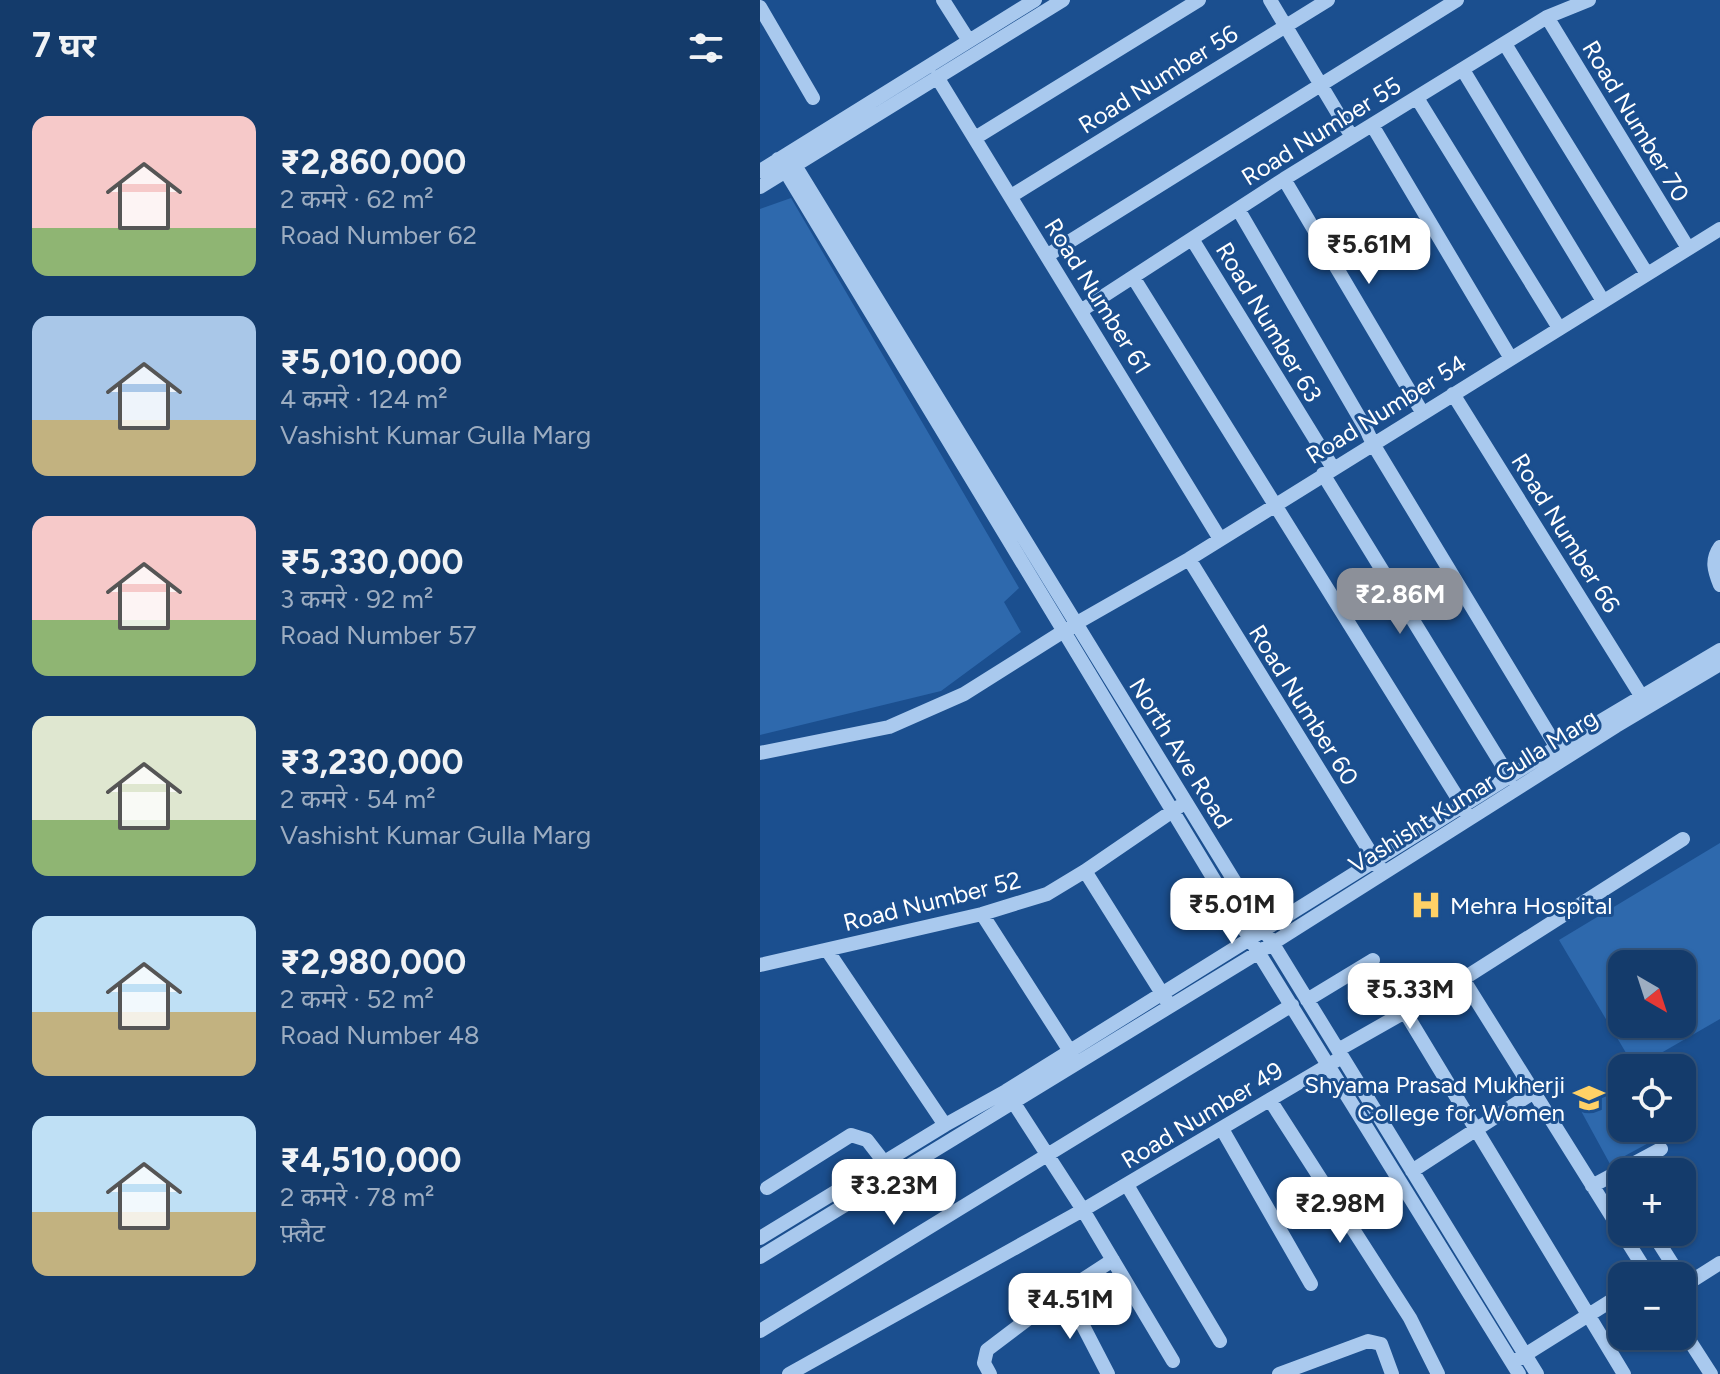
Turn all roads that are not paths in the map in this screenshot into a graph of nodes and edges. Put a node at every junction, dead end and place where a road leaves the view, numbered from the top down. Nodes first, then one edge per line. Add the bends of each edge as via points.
1 (943, 0) edge
2 (1063, 0) edge
3 (1199, 0) edge
4 (1270, 0) edge
5 (1328, 0) edge
6 (1457, 0) edge
7 (1589, 0) edge
8 (1030, 1) edge
9 (760, 7) edge
10 (1547, 17) junction
11 (764, 23) edge
12 (1286, 26) junction
13 (969, 41) junction
14 (1505, 44) junction
15 (1463, 70) junction
16 (937, 77) junction
17 (1321, 85) junction
18 (813, 98) dead end
19 (1417, 98) junction
20 (1372, 125) junction
21 (844, 128) junction
22 (1352, 137) junction
23 (975, 138) junction
24 (787, 163) junction
25 (760, 171) edge
26 (1284, 179) junction
27 (760, 187) edge
28 (1011, 196) junction
29 (1238, 209) junction
30 (1720, 229) edge
31 (1192, 239) junction
32 (1688, 248) junction
33 (1048, 255) junction
34 (1647, 274) junction
35 (1133, 277) junction
36 (1603, 301) junction
37 (1082, 310) junction
38 (1559, 328) junction
39 (1510, 357) junction
40 (1453, 394) junction
41 (1422, 412) junction
42 (1373, 444) junction
43 (1328, 471) junction
44 (1274, 504) junction
45 (1220, 539) junction
46 (1720, 547) edge
47 (1189, 559) junction
48 (1720, 585) edge
49 (1070, 627) junction
50 (1720, 650) edge
51 (1720, 664) edge
52 (1645, 701) junction
53 (760, 753) edge
54 (1561, 753) junction
55 (1510, 778) junction
56 (1179, 806) junction
57 (1466, 812) junction
58 (1683, 839) dead end
59 (1379, 868) junction
60 (1085, 871) junction
61 (982, 914) junction
62 (1269, 937) junction
63 (1250, 939) junction
64 (827, 950) junction
65 (1259, 952) junction
66 (1373, 960) dead end
67 (760, 965) edge
68 (1463, 979) junction
69 (1307, 1000) junction
70 (1166, 1001) junction
71 (1292, 1005) junction
72 (1405, 1012) junction
73 (1074, 1057) junction
74 (1337, 1057) junction
75 (1534, 1092) junction
76 (1009, 1096) junction
77 (1270, 1100) junction
78 (945, 1125) junction
79 (1478, 1128) junction
80 (1222, 1129) junction
81 (1661, 1149) dead end
82 (1047, 1154) junction
83 (1648, 1158) edge
84 (884, 1162) junction
85 (1412, 1171) junction
86 (1608, 1182) edge
87 (1127, 1185) junction
88 (1592, 1186) junction
89 (767, 1188) dead end
90 (1083, 1210) junction
91 (760, 1238) edge
92 (760, 1257) edge
93 (1113, 1260) junction
94 (1640, 1262) edge
95 (1720, 1263) edge
96 (1696, 1275) edge
97 (1311, 1284) dead end
98 (1065, 1291) junction
99 (1608, 1303) edge
100 (1589, 1315) junction
101 (760, 1331) edge
102 (1220, 1341) dead end
103 (1696, 1350) edge
104 (1173, 1361) dead end
105 (1519, 1364) edge
106 (789, 1374) edge
107 (990, 1374) edge
108 (1108, 1374) edge
109 (1279, 1374) edge
110 (1392, 1374) edge
111 (1438, 1374) edge
112 (1537, 1374) edge
113 (1624, 1374) edge
114 (1711, 1374) edge

1 - 13 street
2 - 16 street
3 - 23 street
4 - 12 street
5 - 12 street, Road Number 56
6 - 17 street
7 - 10 street, Road Number 55
8 - 13 street
9 - 11 street
10 - 14 street, Road Number 55
10 - 32 street, Road Number 70
11 - 18 street
12 - 17 street
12 - 28 street, Road Number 56
13 - 21 street
14 - 15 street, Road Number 55
14 - 34 street
15 - 19 street, Road Number 55
15 - 36 street
16 - 21 street
16 - 23 street, Road Number 61
17 - 22 street
17 - 33 street
19 - 20 street, Road Number 55
19 - 38 street
20 - 22 street, Road Number 55
20 - 39 street
21 - 24 street
22 - 26 street, Road Number 55
23 - 28 street, Road Number 61
24 - 25 street
24 - 27 street
24 - 49 street, North Ave Road
26 - 29 street, Road Number 55
26 - 41 street
28 - 33 street, Road Number 61
29 - 31 street, Road Number 55
29 - 42 street
30 - 32 street, Road Number 54
31 - 35 street, Road Number 55
31 - 43 street, Road Number 63
32 - 34 street, Road Number 54
33 - 37 street, Road Number 61
34 - 36 street, Road Number 54
35 - 37 street, Road Number 55
35 - 44 street
36 - 38 street, Road Number 54
37 - 45 street, Road Number 61
38 - 39 street, Road Number 54
39 - 40 street, Road Number 54
40 - 41 street, Road Number 54
40 - 52 street, Road Number 66
41 - 42 street, Road Number 54
42 - 43 street, Road Number 54
42 - 54 street
43 - 44 street, Road Number 54
43 - 55 street, Road Number 63
44 - 45 street, Road Number 54
44 - 57 street
45 - 47 street, Road Number 54
46 - 48 street via 1714,569
47 - 49 street, Road Number 54
47 - 59 street, Road Number 60
49 - 53 street, Road Number 54 via 928,712 889,727
49 - 56 street, North Ave Road
50 - 52 street, Vashisht Kumar Gulla Marg
51 - 52 street, Vashisht Kumar Gulla Marg
52 - 54 street, Vashisht Kumar Gulla Marg
54 - 55 street, Vashisht Kumar Gulla Marg
54 - 57 street, Vashisht Kumar Gulla Marg
55 - 57 street, Vashisht Kumar Gulla Marg
56 - 60 street, Road Number 52
56 - 62 street, North Ave Road
56 - 63 street
57 - 59 street, Vashisht Kumar Gulla Marg
58 - 68 street, Road Number 49
59 - 62 street, Vashisht Kumar Gulla Marg
60 - 61 street, Road Number 52 via 1047,894
60 - 70 street
61 - 64 street, Road Number 52
61 - 73 street
62 - 63 street, Vashisht Kumar Gulla Marg
62 - 65 street, Vashisht Kumar Gulla Marg
62 - 69 street, North Ave Road
63 - 65 street
63 - 70 street, Vashisht Kumar Gulla Marg
64 - 67 street, Road Number 52
64 - 78 street
65 - 70 street, Vashisht Kumar Gulla Marg
65 - 71 street
66 - 69 street
68 - 72 street, Road Number 49
68 - 75 street
69 - 74 street, North Ave Road
70 - 73 street, Vashisht Kumar Gulla Marg
71 - 74 street
71 - 82 street
72 - 74 street, Road Number 49
72 - 79 street
73 - 76 street, Vashisht Kumar Gulla Marg
74 - 77 street, Road Number 49
74 - 85 street, North Ave Road
74 - 105 street
75 - 79 street
75 - 88 street
76 - 78 street, Vashisht Kumar Gulla Marg
76 - 82 street
76 - 92 street, Vashisht Kumar Gulla Marg
77 - 80 street, Road Number 49
77 - 111 street via 1410,1318
78 - 84 street, Vashisht Kumar Gulla Marg
79 - 85 street
79 - 100 street
80 - 87 street, Road Number 49
80 - 97 street
81 - 83 street
82 - 90 street
82 - 101 street
84 - 89 street via 867,1140 851,1135
84 - 91 street, Vashisht Kumar Gulla Marg
85 - 105 street, North Ave Road
86 - 88 street
87 - 90 street, Road Number 49
87 - 102 street
88 - 94 street
90 - 93 street
90 - 106 street, Road Number 49
93 - 98 street
93 - 104 street
95 - 96 street
98 - 107 street via 987,1350 984,1363
98 - 108 street
99 - 100 street
100 - 105 street
100 - 113 street
103 - 114 street
105 - 112 street, North Ave Road
109 - 110 street via 1368,1341 1381,1344

